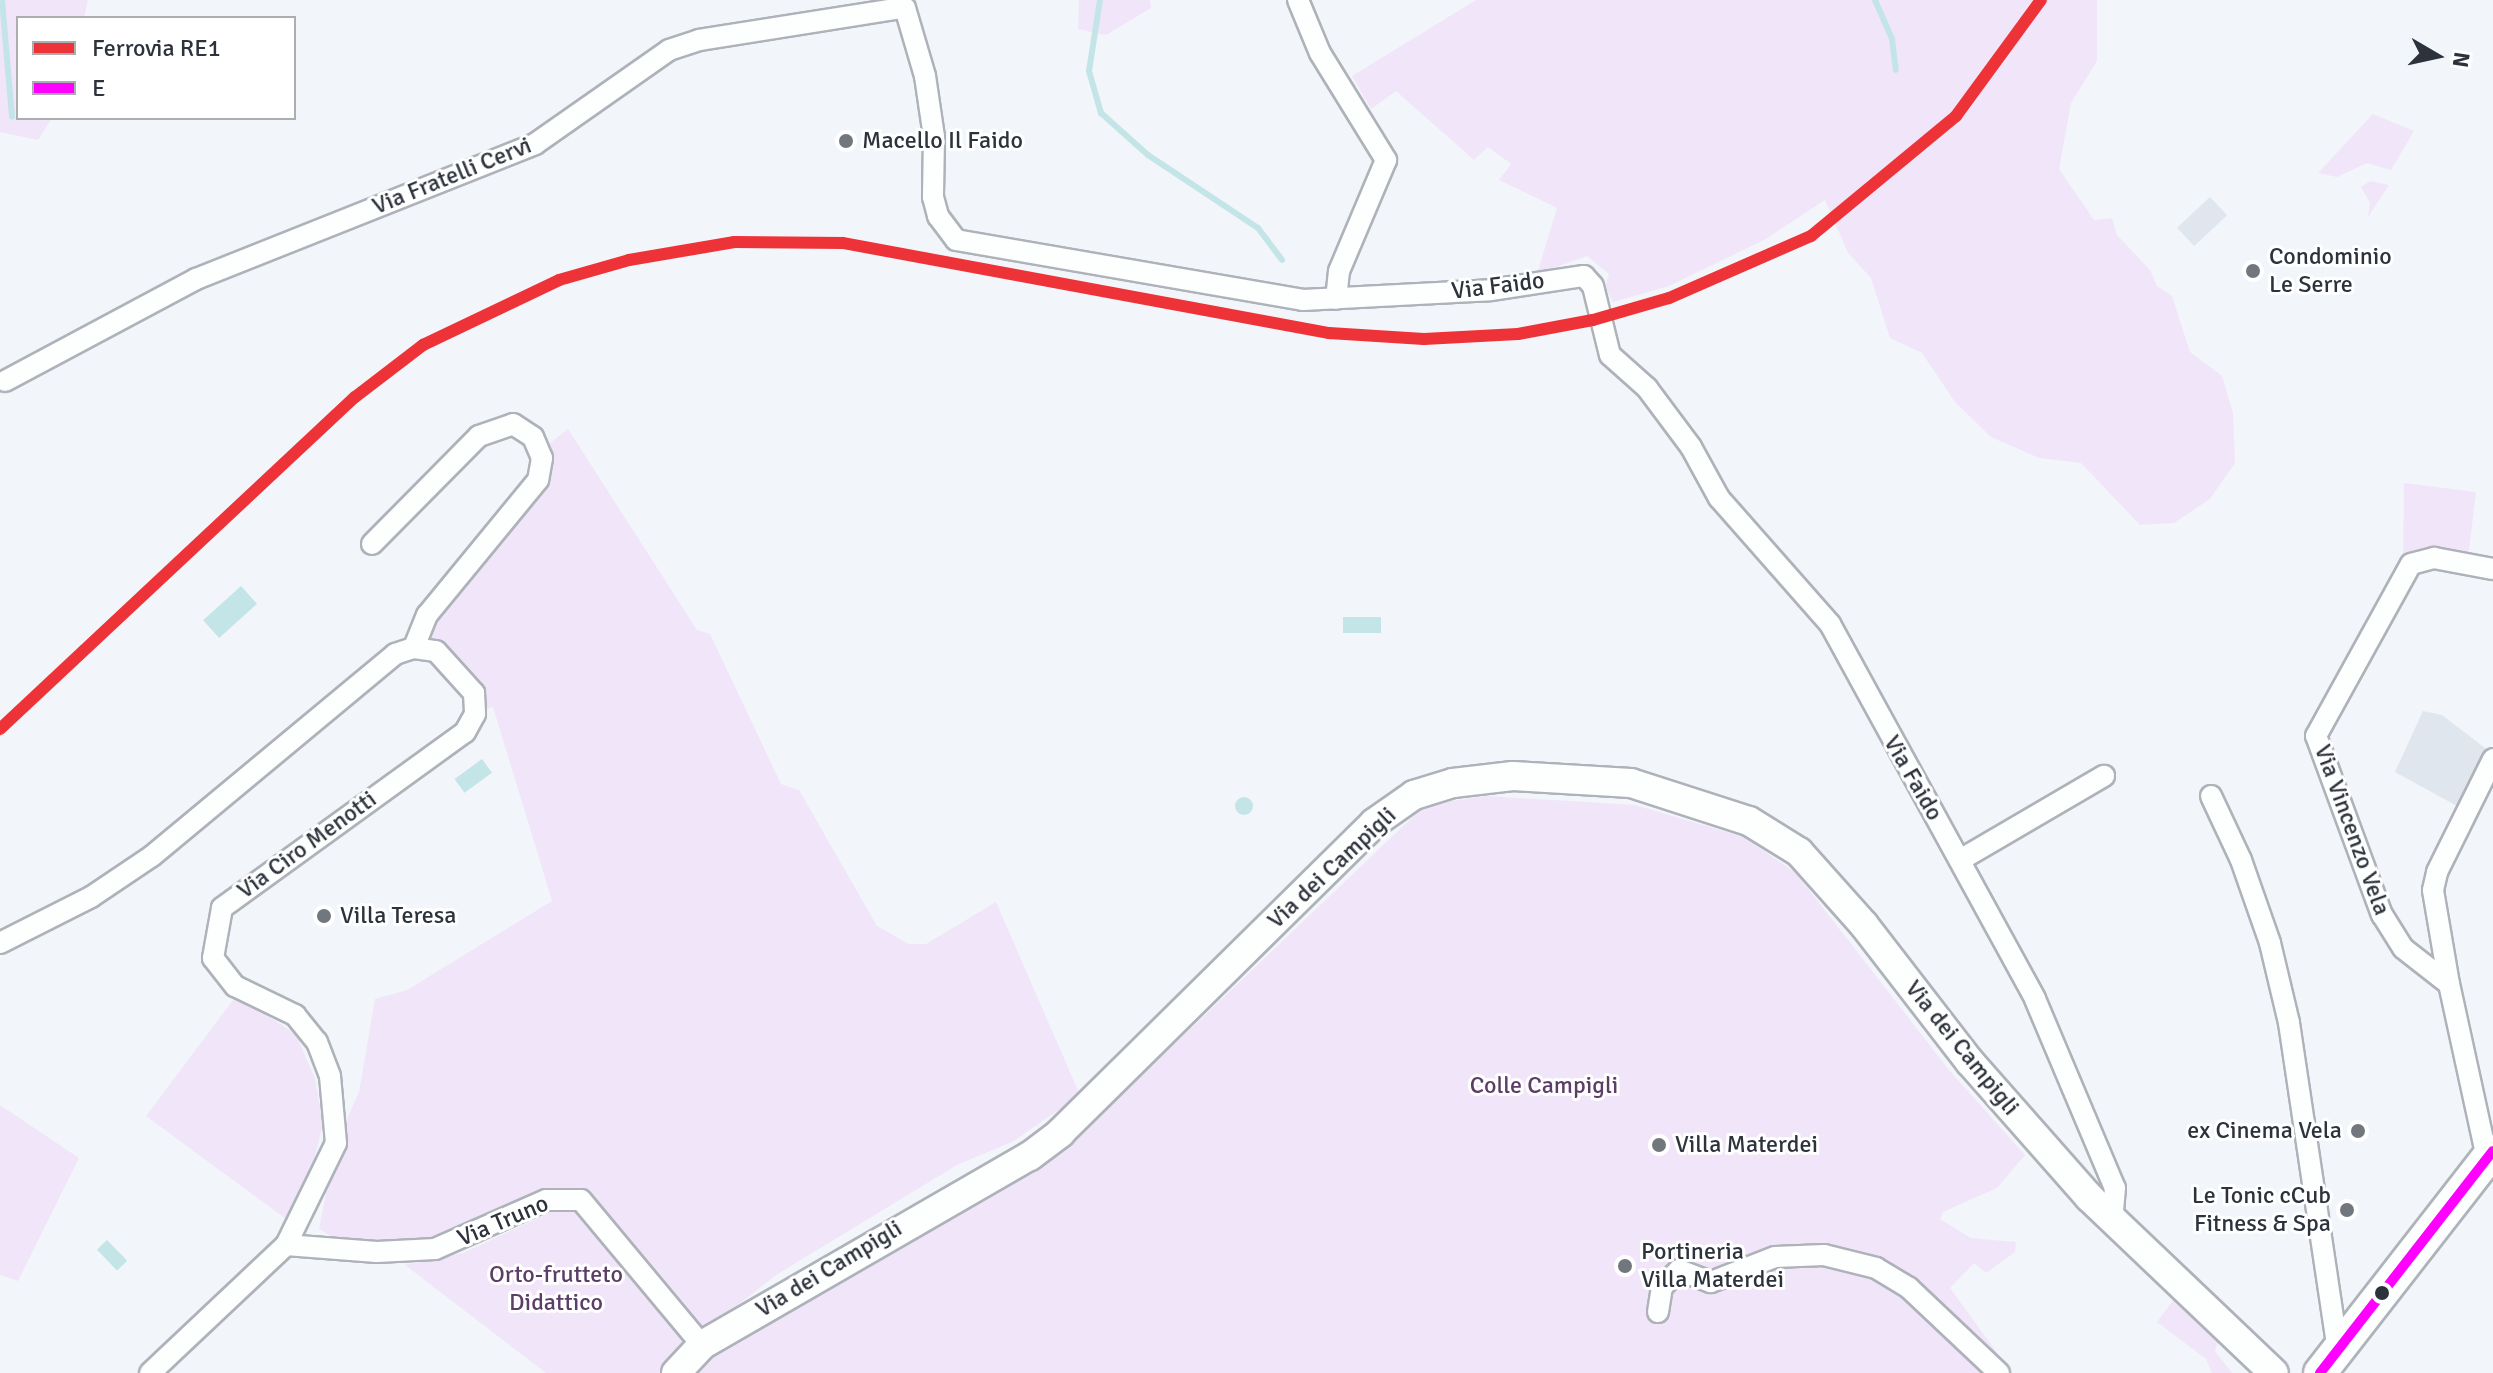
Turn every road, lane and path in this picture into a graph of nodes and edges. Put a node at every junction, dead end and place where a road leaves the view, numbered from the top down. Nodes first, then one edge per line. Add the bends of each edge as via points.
1 (1298, 0) edge
2 (905, 8) joint
3 (1336, 299) junction
4 (2, 381) edge
5 (372, 544) dead end
6 (2493, 569) edge
7 (414, 648) junction
8 (2493, 759) edge
9 (2104, 776) dead end
10 (2211, 796) dead end
11 (1960, 860) junction
12 (0, 943) edge
13 (2449, 984) junction
14 (2490, 1154) edge
15 (2112, 1221) junction
16 (286, 1245) junction
17 (1658, 1312) dead end
18 (702, 1345) junction
19 (2329, 1361) edge
20 (150, 1373) edge
21 (676, 1373) edge
22 (1999, 1373) edge
23 (2274, 1373) edge

1 - 3 street via 1320,53 1386,160 1339,271
2 - 3 street, Via Faido via 925,76 934,137 933,197 938,216 956,240 1303,300
2 - 4 street, Via Fratelli Cervi via 699,40 669,50 535,144 196,279
3 - 11 street, Via Faido via 1491,290 1584,276 1593,286 1610,355 1647,388 1691,447 1719,498 1828,622
5 - 7 street via 479,436 513,424 533,437 542,458 538,480 427,615
6 - 13 street, Via Vincenzo Vela via 2434,558 2411,564 2316,736 2382,915 2403,948
7 - 12 street via 395,654 152,856 91,897
7 - 16 street, Via Ciro Menotti via 448,659 474,693 472,724 243,888 222,908 212,939 220,971 235,986 295,1015 317,1042 330,1076 336,1143
8 - 13 street, Via Vincenzo Vela via 2433,890
9 - 11 street
10 - 19 street via 2265,929 2289,1023
11 - 15 street, Via Faido via 2035,999 2115,1188
13 - 14 street, Via Vincenzo Vela
14 - 19 main road
15 - 18 street, Via dei Campigli via 1970,1062 1864,925 1799,852 1749,821 1631,783 1513,776 1453,783 1414,795 1374,823 1060,1133 1030,1156
15 - 23 street, Via dei Campigli
16 - 18 street, Via Truno via 377,1252 435,1249 546,1200 581,1200
16 - 20 street, Via Ciro Menotti
17 - 22 street via 1662,1287 1679,1270 1711,1282 1775,1257 1824,1255 1876,1268 1909,1288
18 - 21 street, Via dei Campigli

